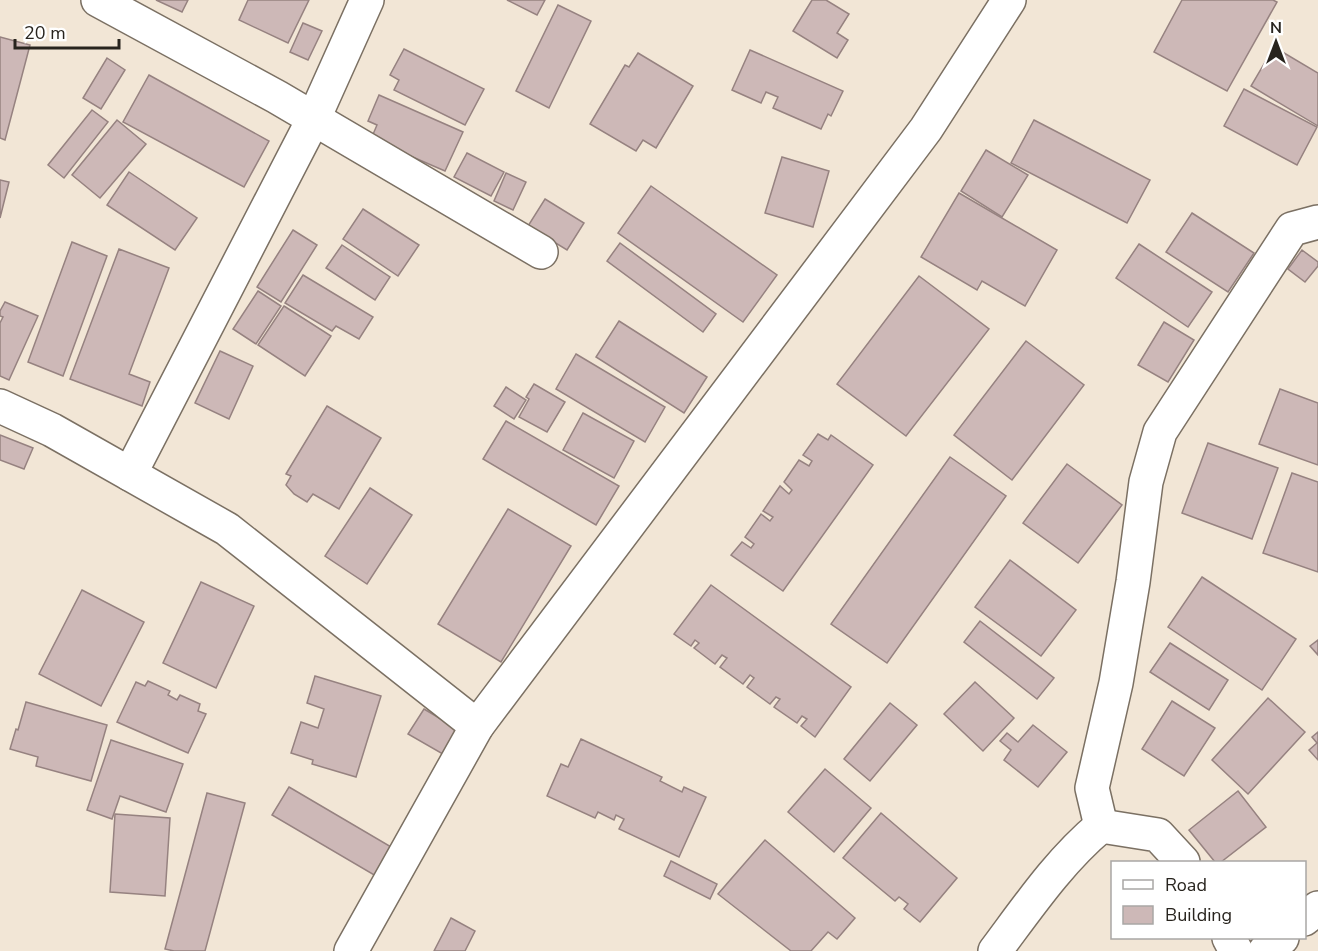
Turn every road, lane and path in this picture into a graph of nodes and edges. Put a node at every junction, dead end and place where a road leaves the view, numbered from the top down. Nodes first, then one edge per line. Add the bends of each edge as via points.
1 (98, 0) edge
2 (367, 0) edge
3 (1009, 0) edge
4 (314, 118) junction
5 (1318, 222) edge
6 (541, 252) dead end
7 (0, 406) edge
8 (130, 474) junction
9 (477, 726) junction
10 (1101, 826) junction
11 (1182, 861) edge
12 (1318, 908) edge
13 (1306, 918) edge
14 (1281, 939) edge
15 (351, 951) edge
16 (995, 951) edge
17 (1265, 951) edge

1 - 4 street
2 - 4 street
3 - 9 street via 926,129
4 - 6 street
4 - 8 street
5 - 10 street via 1292,229 1160,432 1146,482 1116,683 1092,788
7 - 8 street
8 - 9 street via 227,529
9 - 15 street
10 - 11 street via 1158,835
10 - 16 street via 1080,843
12 - 13 street
14 - 17 street

